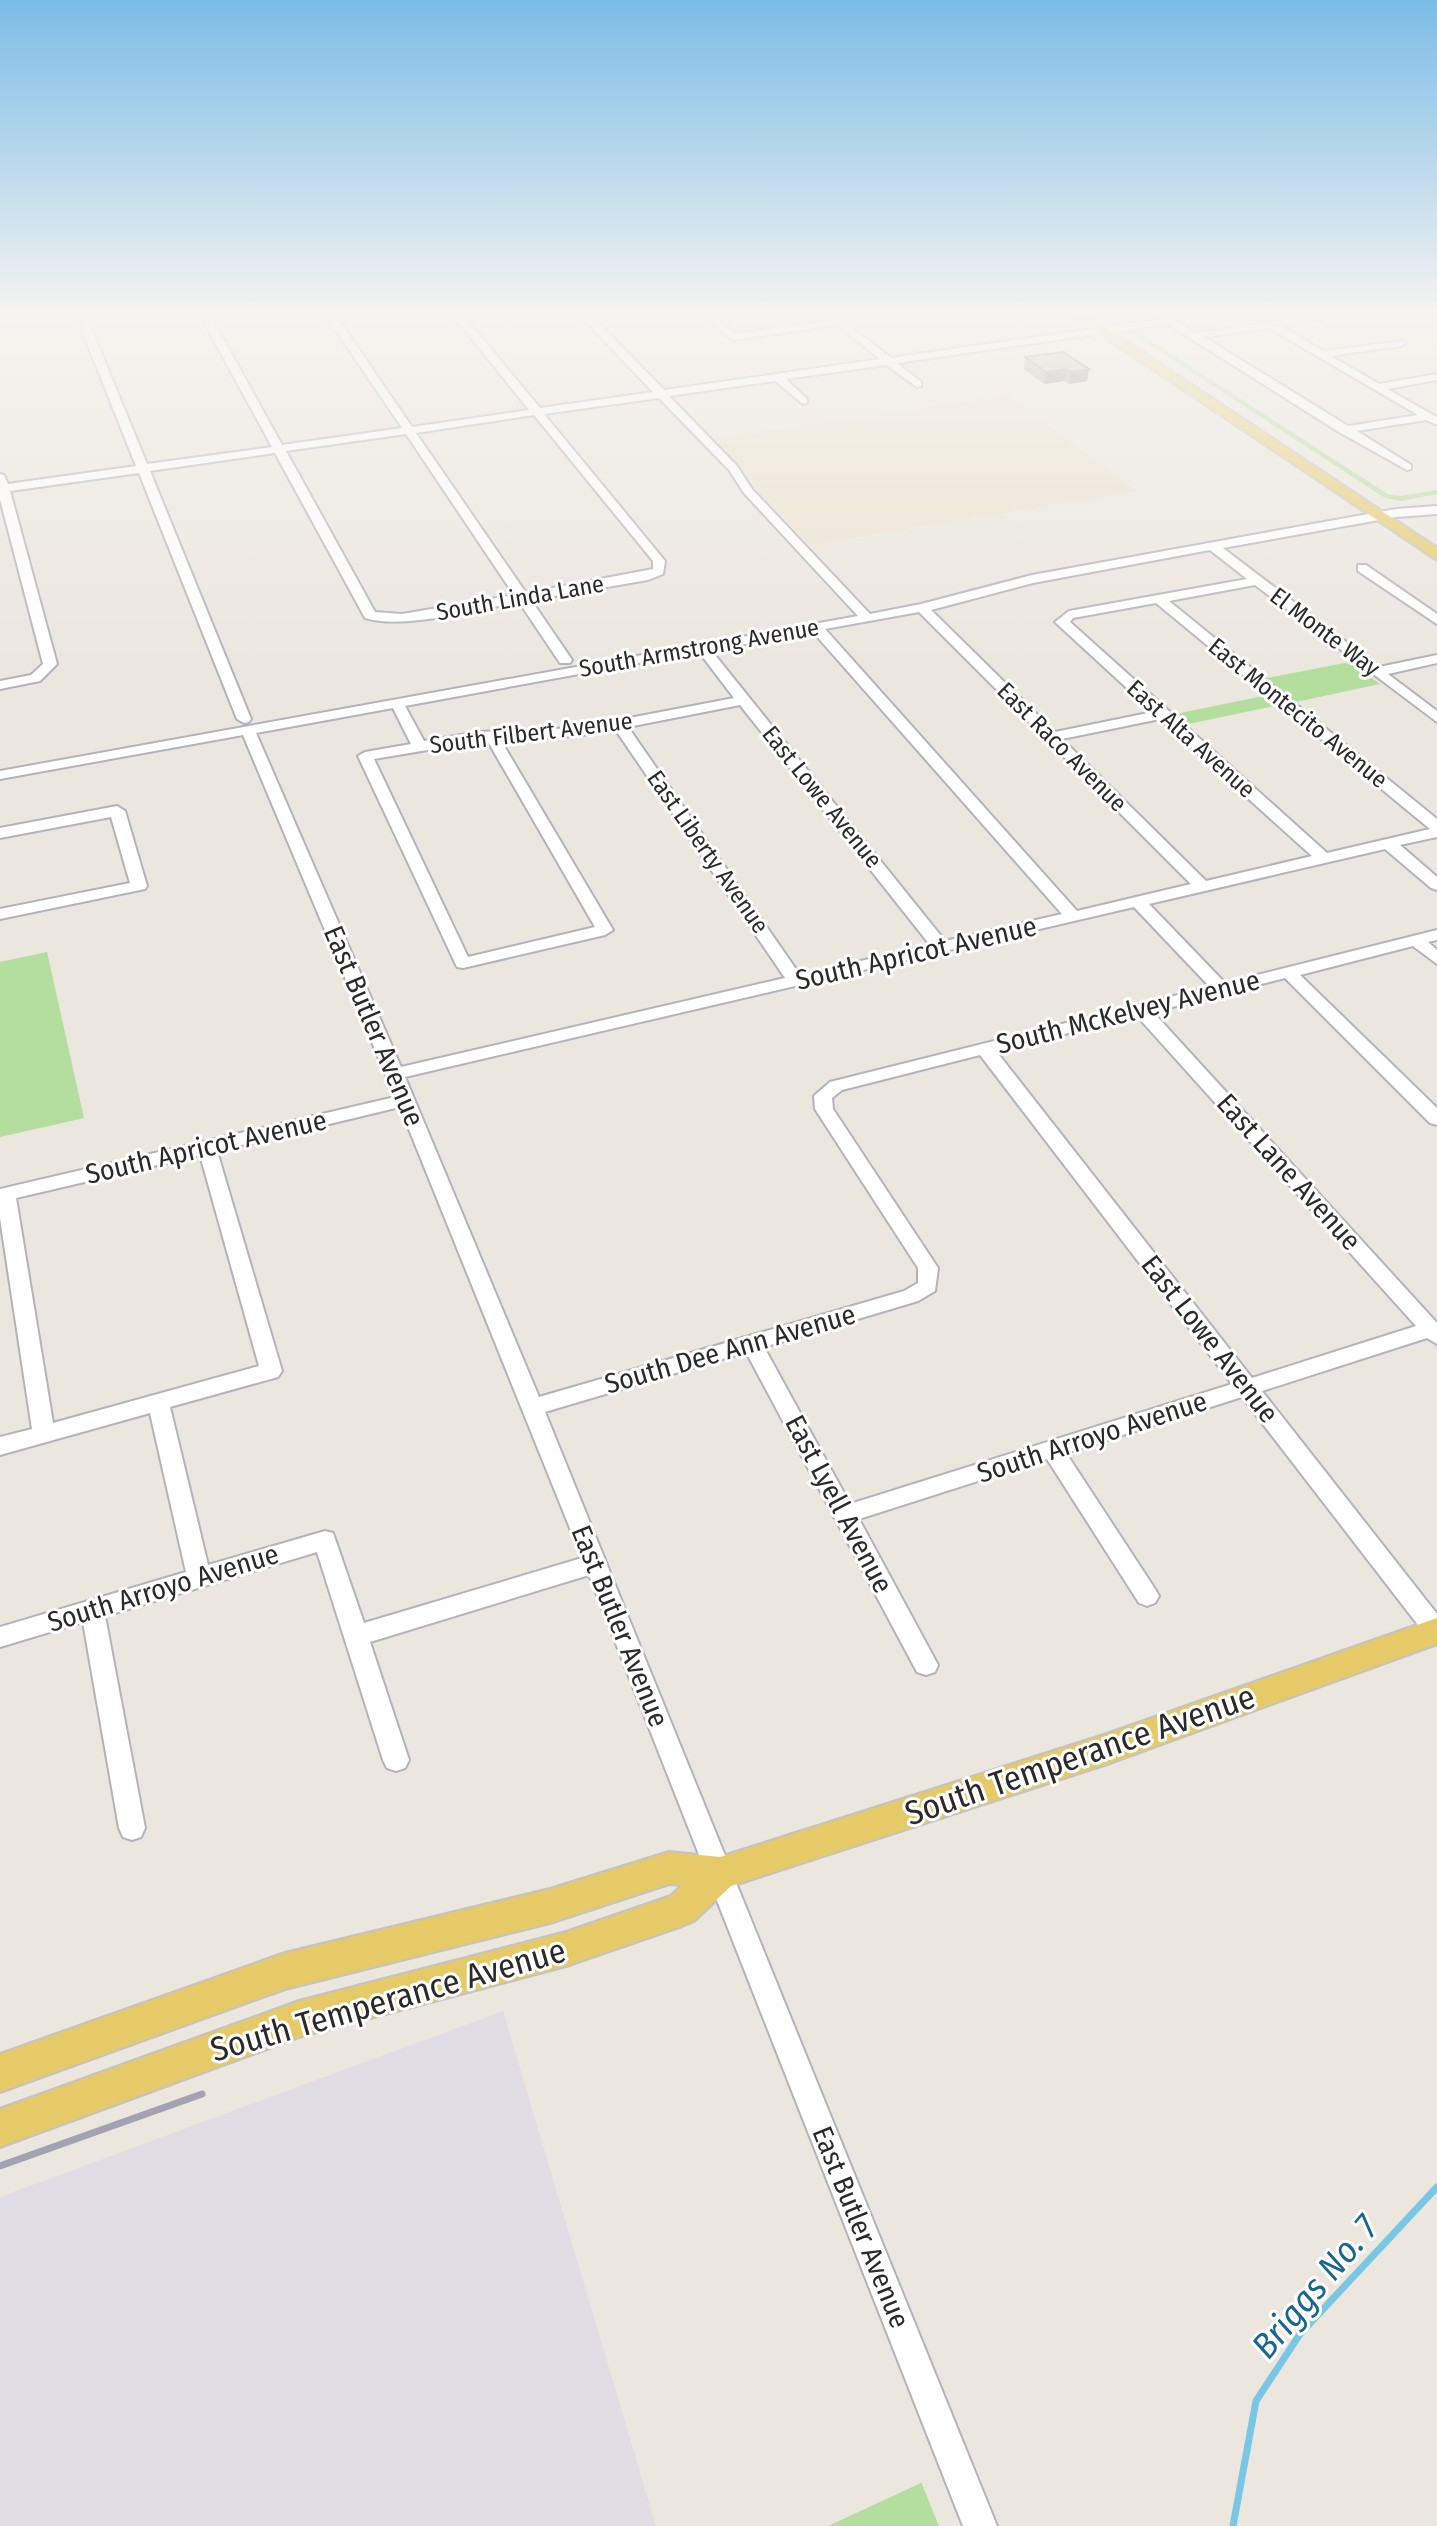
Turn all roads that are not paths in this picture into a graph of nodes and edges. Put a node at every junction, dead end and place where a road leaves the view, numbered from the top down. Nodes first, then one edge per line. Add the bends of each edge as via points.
1 (128, 431) edge
2 (268, 431) edge
3 (402, 431) edge
4 (409, 431) edge
5 (552, 431) edge
6 (697, 431) edge
7 (1261, 431) edge
8 (1345, 431) edge
9 (278, 449) junction
10 (1407, 467) dead end
11 (143, 468) junction
12 (1, 485) edge
13 (1437, 502) edge
14 (1437, 510) edge
15 (1388, 515) junction
16 (1437, 540) edge
17 (1212, 546) junction
18 (1437, 555) edge
19 (1362, 568) dead end
20 (1257, 581) junction
21 (522, 597) junction
22 (1159, 599) junction
23 (922, 608) junction
24 (862, 613) junction
25 (1437, 620) edge
26 (816, 627) junction
27 (702, 648) junction
28 (1437, 659) edge
29 (565, 660) junction
30 (1376, 672) junction
31 (0, 685) edge
32 (744, 700) junction
33 (397, 703) junction
34 (1162, 714) junction
35 (1437, 718) edge
36 (246, 724) junction
37 (619, 724) junction
38 (491, 735) junction
39 (1051, 737) junction
40 (419, 746) junction
41 (0, 762) edge
42 (0, 775) edge
43 (1437, 829) edge
44 (0, 833) edge
45 (1388, 843) junction
46 (1323, 858) junction
47 (1437, 885) edge
48 (1202, 886) junction
49 (1137, 901) junction
50 (0, 914) edge
51 (1073, 916) junction
52 (1437, 935) edge
53 (1416, 940) junction
54 (941, 947) junction
55 (1437, 959) edge
56 (1288, 972) junction
57 (796, 981) junction
58 (1221, 989) junction
59 (1141, 1009) junction
60 (984, 1048) junction
61 (395, 1074) junction
62 (406, 1100) junction
63 (1437, 1119) edge
64 (207, 1147) junction
65 (928, 1286) joint
66 (1434, 1332) edge
67 (752, 1343) junction
68 (1247, 1388) junction
69 (158, 1403) junction
70 (530, 1408) junction
71 (44, 1434) junction
72 (0, 1446) edge
73 (1052, 1449) junction
74 (844, 1515) junction
75 (596, 1563) junction
76 (199, 1577) junction
77 (1147, 1596) dead end
78 (92, 1609) junction
79 (1436, 1631) edge
80 (356, 1636) junction
81 (0, 1637) edge
82 (926, 1665) dead end
83 (396, 1760) dead end
84 (132, 1828) dead end
85 (720, 1873) junction
86 (0, 2073) edge
87 (0, 2128) edge
88 (980, 2526) edge

1 - 11 street, East Butler Avenue
2 - 9 street
3 - 9 street
4 - 21 street
5 - 21 street, South Linda Lane via 659,561 659,571
6 - 24 street
7 - 15 main road
8 - 10 street
9 - 11 street
9 - 21 street, South Linda Lane via 365,609 379,618
11 - 12 street
11 - 36 street, East Butler Avenue
12 - 31 street via 50,664 42,675
13 - 15 street
14 - 15 street
15 - 16 main road
15 - 17 street, South Armstrong Avenue
15 - 18 main road
17 - 20 street, El Monte Way
17 - 23 street, South Armstrong Avenue via 1032,579
19 - 25 street
20 - 22 street
20 - 30 street, El Monte Way
21 - 29 street
22 - 34 street, East Alta Avenue via 1062,619
22 - 43 street, East Montecito Avenue
23 - 24 street, South Armstrong Avenue
23 - 39 street, East Raco Avenue
24 - 26 street, South Armstrong Avenue
24 - 29 street, South Armstrong Avenue
26 - 27 street, South Armstrong Avenue
26 - 51 street
27 - 32 street, East Lowe Avenue
27 - 33 street, South Armstrong Avenue
28 - 30 street
29 - 36 street, South Armstrong Avenue
30 - 35 street, El Monte Way
32 - 37 street, South Filbert Avenue
32 - 54 street, East Lowe Avenue
33 - 36 street, South Armstrong Avenue
33 - 40 street
34 - 39 street
34 - 46 street, East Alta Avenue
36 - 41 street, South Armstrong Avenue
36 - 42 street, South Armstrong Avenue
36 - 61 street, East Butler Avenue
37 - 38 street, South Filbert Avenue via 564,733
37 - 57 street, East Liberty Avenue
38 - 40 street, South Filbert Avenue
38 - 40 street, South Filbert Avenue via 605,930 463,963 365,756
39 - 48 street, East Raco Avenue
43 - 45 street, South Apricot Avenue
44 - 50 street via 117,811 139,886
45 - 46 street, South Apricot Avenue
45 - 47 street
46 - 48 street, South Apricot Avenue
48 - 49 street, South Apricot Avenue
49 - 51 street, South Apricot Avenue
49 - 58 street
51 - 54 street, South Apricot Avenue
52 - 53 street, South McKelvey Avenue
53 - 55 street
53 - 56 street, South McKelvey Avenue
54 - 57 street, South Apricot Avenue
56 - 58 street, South McKelvey Avenue
56 - 63 street
57 - 61 street, South Apricot Avenue
58 - 59 street, South McKelvey Avenue
59 - 60 street, South McKelvey Avenue
59 - 66 street, East Lane Avenue
60 - 65 street, South McKelvey Avenue via 844,1083 823,1096 824,1109 928,1268
60 - 68 street, East Lowe Avenue
61 - 62 street, East Butler Avenue
62 - 64 street, South Apricot Avenue
62 - 70 street, East Butler Avenue
64 - 69 street via 271,1371
64 - 71 street, South Apricot Avenue via 6,1194
65 - 67 street, South Dee Ann Avenue via 911,1296
66 - 68 street, South Arroyo Avenue
67 - 70 street, South Dee Ann Avenue
67 - 74 street, East Lyell Avenue
68 - 73 street, South Arroyo Avenue
68 - 79 street, East Lowe Avenue
69 - 71 street
69 - 76 street
70 - 75 street, East Butler Avenue
71 - 72 street
73 - 74 street, South Arroyo Avenue
73 - 77 street
74 - 82 street, East Lyell Avenue
75 - 80 street
75 - 85 street, East Butler Avenue
76 - 78 street, South Arroyo Avenue
76 - 80 street, South Arroyo Avenue via 325,1540
78 - 81 street, South Arroyo Avenue
78 - 84 street
79 - 85 main road, South Temperance Avenue via 1104,1750
80 - 83 street
85 - 86 main road, South Temperance Avenue via 669,1868 550,1906 285,1971
85 - 87 main road, South Temperance Avenue via 682,1909 566,1949 299,2019
85 - 88 street, East Butler Avenue

